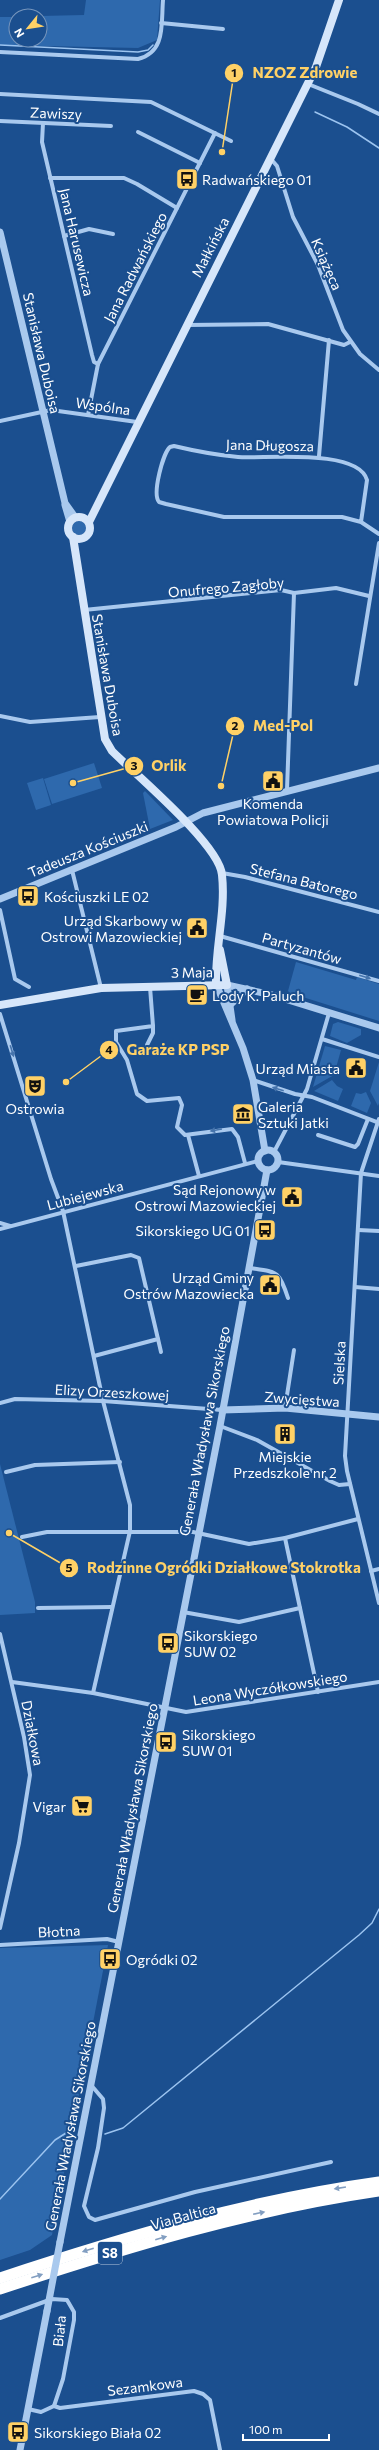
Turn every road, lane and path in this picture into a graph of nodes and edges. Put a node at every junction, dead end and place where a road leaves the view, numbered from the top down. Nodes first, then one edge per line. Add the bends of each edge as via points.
1 (163, 0) edge
2 (339, 0) edge
3 (161, 23) junction
4 (223, 29) dead end
5 (0, 52) edge
6 (308, 84) junction
7 (0, 94) edge
8 (379, 114) edge
9 (0, 121) edge
10 (43, 123) junction
11 (111, 126) dead end
12 (138, 132) dead end
13 (215, 133) junction
14 (231, 141) dead end
15 (270, 158) junction
16 (200, 162) junction
17 (50, 178) junction
18 (177, 208) junction
19 (0, 232) edge
20 (112, 234) dead end
21 (64, 236) junction
22 (2, 248) edge
23 (186, 325) junction
24 (329, 340) junction
25 (350, 342) junction
26 (98, 364) junction
27 (379, 370) edge
28 (43, 411) junction
29 (88, 416) junction
30 (0, 421) edge
31 (137, 422) junction
32 (319, 456) junction
33 (79, 520) junction
34 (361, 522) junction
35 (379, 534) edge
36 (77, 538) junction
37 (379, 544) edge
38 (294, 593) junction
39 (369, 596) junction
40 (83, 610) junction
41 (356, 684) dead end
42 (0, 716) edge
43 (100, 717) junction
44 (379, 768) edge
45 (287, 790) junction
46 (185, 822) junction
47 (72, 870) junction
48 (222, 873) junction
49 (0, 899) edge
50 (0, 910) edge
51 (379, 912) edge
52 (219, 939) junction
53 (379, 981) edge
54 (216, 984) junction
55 (227, 985) junction
56 (149, 986) junction
57 (29, 987) dead end
58 (101, 988) junction
59 (247, 989) junction
60 (0, 1005) edge
61 (230, 1005) junction
62 (329, 1013) junction
63 (0, 1014) edge
64 (232, 1020) junction
65 (153, 1026) junction
66 (379, 1028) edge
67 (322, 1039) junction
68 (147, 1045) dead end
69 (379, 1057) edge
70 (253, 1080) junction
71 (304, 1096) junction
72 (368, 1119) junction
73 (379, 1122) edge
74 (188, 1135) junction
75 (318, 1135) dead end
76 (265, 1151) junction
77 (274, 1152) junction
78 (258, 1161) junction
79 (278, 1162) junction
80 (245, 1163) junction
81 (267, 1170) junction
82 (361, 1173) junction
83 (198, 1176) junction
84 (379, 1176) edge
85 (63, 1211) junction
86 (0, 1223) edge
87 (10, 1226) junction
88 (0, 1229) edge
89 (358, 1230) junction
90 (379, 1231) edge
91 (76, 1266) junction
92 (249, 1268) junction
93 (355, 1287) junction
94 (379, 1289) edge
95 (288, 1298) dead end
96 (158, 1339) junction
97 (294, 1350) dead end
98 (161, 1352) dead end
99 (94, 1356) junction
100 (103, 1401) junction
101 (0, 1403) edge
102 (285, 1408) junction
103 (222, 1410) junction
104 (348, 1415) junction
105 (379, 1417) edge
106 (220, 1426) junction
107 (120, 1462) junction
108 (6, 1472) dead end
109 (350, 1484) junction
110 (358, 1519) junction
111 (130, 1531) junction
112 (198, 1534) junction
113 (22, 1537) dead end
114 (284, 1538) junction
115 (379, 1569) edge
116 (371, 1571) junction
117 (379, 1603) edge
118 (112, 1607) junction
119 (38, 1608) dead end
120 (300, 1608) junction
121 (182, 1612) junction
122 (0, 1634) edge
123 (12, 1682) junction
124 (379, 1682) edge
125 (318, 1692) junction
126 (93, 1693) junction
127 (164, 1708) junction
128 (0, 1928) edge
129 (119, 1942) junction
130 (0, 1945) edge
131 (91, 2085) junction
132 (331, 2162) dead end
133 (379, 2182) edge
134 (379, 2191) edge
135 (0, 2278) edge
136 (0, 2289) edge
137 (0, 2318) edge
138 (54, 2406) junction
139 (28, 2409) junction
140 (20, 2450) edge
141 (220, 2450) edge

1 - 3 street
2 - 6 main road, Małkińska via 328,38
3 - 4 street
3 - 5 street via 158,44 151,54 138,59
6 - 8 street
6 - 15 main road, Małkińska
7 - 13 street via 151,102
9 - 10 street, Zawiszy
10 - 11 street, Zawiszy
10 - 17 street, Jana Harusewicza via 42,142
12 - 16 street
13 - 14 street
13 - 16 street, Jana Radwańskiego
15 - 23 main road, Małkińska
15 - 25 street, Książęca via 277,166 293,217 318,264
16 - 18 street, Jana Radwańskiego
17 - 18 street via 124,178
17 - 21 street, Jana Harusewicza
18 - 26 street, Jana Radwańskiego
19 - 22 street, Stanisława Duboisa
20 - 21 street via 89,229
21 - 26 street, Jana Harusewicza via 92,355 94,362
22 - 28 street, Stanisława Duboisa
23 - 24 street via 268,324
23 - 31 main road, Małkińska
24 - 25 street via 344,345
24 - 32 street
25 - 27 street, Książęca
26 - 29 street, Jana Radwańskiego
28 - 29 street, Wspólna
28 - 30 street, Wspólna
28 - 33 street, Stanisława Duboisa via 65,503
29 - 31 street, Wspólna
31 - 33 main road, Małkińska via 97,503
32 - 34 street, Jana Długosza via 359,469 366,474
32 - 34 street, Jana Długosza via 239,457 170,447 165,454 155,494 159,502 224,517 342,517
33 - 36 main road via 68,530
33 - 36 main road, Małkińska via 90,530 85,538
34 - 35 street
36 - 40 main road, Stanisława Duboisa via 76,559
37 - 39 street
38 - 39 street, Onufrego Zagłoby via 336,588
38 - 40 street, Onufrego Zagłoby via 281,590
38 - 45 street
39 - 41 street
40 - 43 main road, Stanisława Duboisa
42 - 43 street via 30,722
43 - 46 main road, Stanisława Duboisa via 105,739 112,751
44 - 45 street, Tadeusza Kościuszki
45 - 46 street, Tadeusza Kościuszki via 202,813
46 - 47 street, Tadeusza Kościuszki
46 - 48 main road, Stanisława Duboisa via 213,854
47 - 49 street, Tadeusza Kościuszki
47 - 58 street
48 - 51 street, Stefana Batorego
48 - 52 main road, Stanisława Duboisa
50 - 57 street via 15,979
52 -> 53 street, Partyzantów
52 - 54 main road, Stanisława Duboisa
52 - 55 main road, Stanisława Duboisa
54 - 55 main road, 3 Maja
54 - 56 main road, 3 Maja
54 - 64 street
55 - 59 street, 3 Maja
55 - 61 street
56 - 58 main road, 3 Maja
56 - 65 street
58 - 60 main road, 3 Maja
59 - 61 street
59 - 62 street, 3 Maja
61 - 64 street
62 - 66 street, 3 Maja
62 - 67 street
63 -> 85 street
64 - 70 street
65 - 68 street via 153,1033
65 - 74 street via 116,1031 116,1042 126,1058 140,1098 147,1101 175,1097 182,1101 177,1126 181,1133
67 - 69 street
67 - 71 street
71 -> 70 street
70 - 76 street
71 - 72 street
71 - 77 street
72 - 73 street
72 - 75 street via 355,1147
73 - 82 street, Sielska
80 -> 74 street via 238,1137 232,1129
74 - 83 street
76 - 77 street
76 - 78 street
77 - 79 street
78 - 80 street, Lubiejewska
78 - 81 street via 261,1167
79 - 81 street via 274,1168
79 - 82 street
80 - 83 street, Lubiejewska
81 - 92 street, Generała Władysława Sikorskiego
82 - 84 street
82 - 89 street, Sielska
83 - 85 street, Lubiejewska
85 - 87 street, Lubiejewska
85 - 91 street
86 - 87 street
87 - 88 street, Lubiejewska
89 - 90 street
89 - 93 street, Sielska
91 - 96 street via 131,1255 139,1258
91 - 99 street
92 - 95 street via 272,1272 281,1278
92 - 103 street, Generała Władysława Sikorskiego
93 - 94 street
93 - 104 street, Sielska
96 - 98 street
96 - 99 street
97 - 102 street
99 - 100 street
100 - 101 street, Elizy Orzeszkowej via 15,1399
100 - 103 street, Elizy Orzeszkowej
100 - 107 street
102 - 103 street, Zwycięstwa
102 - 104 street, Zwycięstwa
103 - 106 street, Generała Władysława Sikorskiego
104 - 105 street, Zwycięstwa
104 - 109 street, Sielska via 345,1456
106 - 109 street via 257,1440 330,1481 339,1485
106 - 112 street, Generała Władysława Sikorskiego
107 - 108 street via 35,1465
107 - 111 street via 130,1505
109 - 110 street, Sielska
110 - 114 street
110 - 116 street, Sielska
111 - 112 street
111 - 113 street via 47,1532
111 - 118 street
112 - 114 street via 249,1544
112 - 121 street, Generała Władysława Sikorskiego
114 - 120 street
115 - 116 street
116 - 117 street, Sielska
118 - 119 street
118 - 126 street
120 - 121 street via 239,1622
120 - 125 street
121 - 127 street, Generała Władysława Sikorskiego
122 - 123 street, Działkowa
123 - 126 street, Leona Wyczółkowskiego
123 - 128 street, Działkowa via 30,1781
124 - 125 street, Leona Wyczółkowskiego
125 - 127 street, Leona Wyczółkowskiego via 186,1712
126 - 127 street, Leona Wyczółkowskiego
127 - 129 street, Generała Władysława Sikorskiego
129 - 130 street, Błotna via 107,1939
129 - 131 street, Generała Władysława Sikorskiego
131 - 132 street via 103,2099 104,2108 98,2148 84,2206 89,2217 95,2220 195,2192
131 - 139 street, Generała Władysława Sikorskiego, bridge
133 -> 135 highway, Via Baltica / S8 via 268,2201 188,2220
136 -> 134 highway, Via Baltica / S8 via 134,2245 209,2225
137 - 138 street, Biała via 52,2299 66,2300 70,2305 74,2320 63,2379
138 - 139 street via 41,2412
138 - 141 street, Sezamkowa via 60,2408 194,2391 210,2400
139 - 140 street, Generała Władysława Sikorskiego

